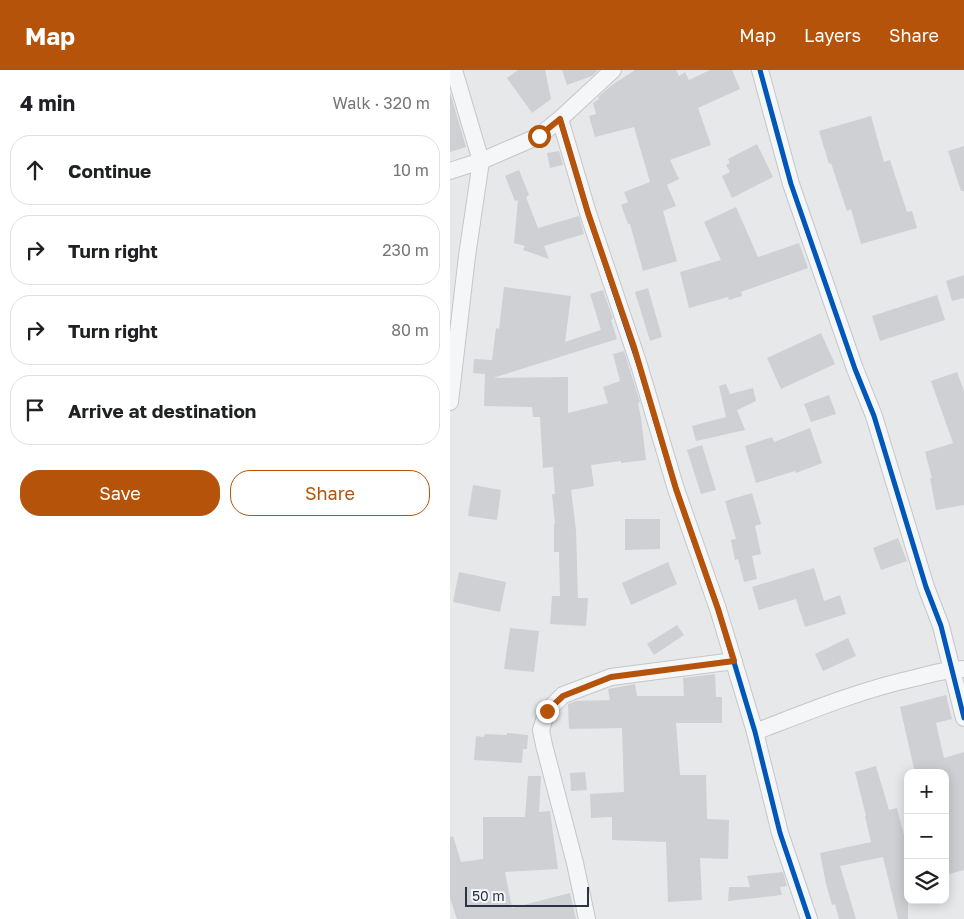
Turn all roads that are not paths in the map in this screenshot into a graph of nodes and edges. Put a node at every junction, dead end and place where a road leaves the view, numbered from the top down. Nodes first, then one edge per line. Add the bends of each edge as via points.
1 (454, 70) edge
2 (613, 70) edge
3 (760, 70) edge
4 (560, 119) junction
5 (481, 161) junction
6 (450, 171) edge
7 (450, 402) edge
8 (734, 661) junction
9 (958, 669) edge
10 (964, 718) edge
11 (755, 732) junction
12 (587, 919) edge
13 (809, 919) edge

1 - 5 street
2 - 4 street
3 - 9 street via 791,184 874,416 926,587
4 - 5 street via 539,136
4 - 8 street via 676,489
5 - 6 street
5 - 7 street
8 - 11 street
8 - 12 street via 611,677 563,696 547,711 541,730
9 - 10 street
9 - 11 street via 887,685
11 - 13 street via 780,833

